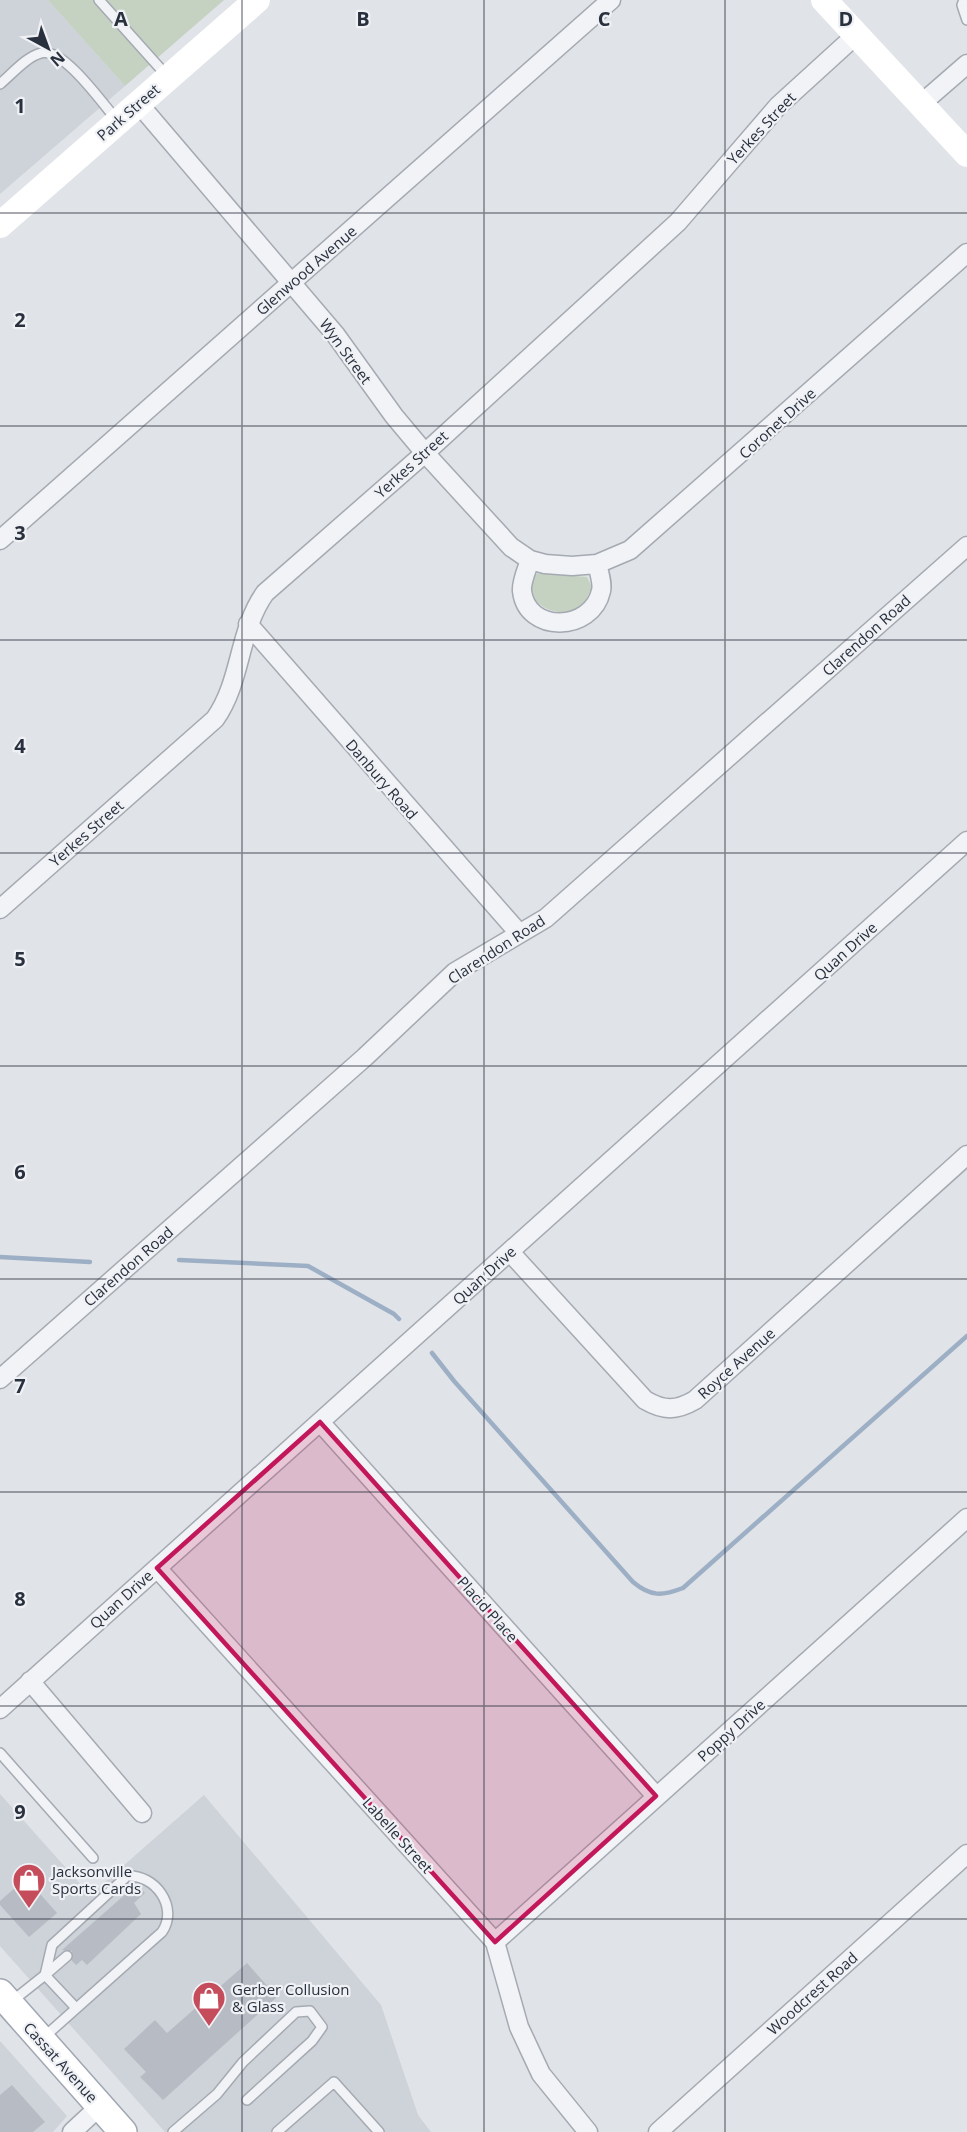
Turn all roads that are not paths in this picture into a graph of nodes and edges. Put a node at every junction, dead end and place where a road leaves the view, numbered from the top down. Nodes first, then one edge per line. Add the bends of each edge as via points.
1 (99, 0) edge
2 (257, 0) edge
3 (611, 0) edge
4 (824, 0) edge
5 (964, 0) edge
6 (967, 20) edge
7 (856, 35) junction
8 (967, 64) edge
9 (168, 78) junction
10 (0, 84) edge
11 (139, 104) junction
12 (921, 105) junction
13 (118, 121) junction
14 (967, 154) edge
15 (2, 219) edge
16 (967, 253) edge
17 (292, 282) junction
18 (425, 453) junction
19 (0, 540) edge
20 (967, 546) edge
21 (530, 560) junction
22 (597, 564) junction
23 (572, 566) joint
24 (248, 624) junction
25 (967, 842) edge
26 (0, 909) edge
27 (518, 932) junction
28 (967, 1155) edge
29 (510, 1252) junction
30 (0, 1379) edge
31 (320, 1422) junction
32 (967, 1518) edge
33 (157, 1568) junction
34 (30, 1682) junction
35 (0, 1709) edge
36 (0, 1753) edge
37 (656, 1796) junction
38 (142, 1813) dead end
39 (967, 1854) edge
40 (93, 1858) dead end
41 (495, 1942) junction
42 (68, 1956) dead end
43 (45, 1975) junction
44 (5, 1998) edge
45 (76, 2008) junction
46 (41, 2039) junction
47 (247, 2100) dead end
48 (100, 2106) junction
49 (72, 2132) edge
50 (123, 2132) edge
51 (172, 2132) edge
52 (277, 2132) edge
53 (379, 2132) edge
54 (588, 2132) edge
55 (658, 2132) edge

1 - 9 lane
2 - 9 street, Park Street
3 - 17 street, Glenwood Avenue
4 - 7 street
5 - 6 lane
7 - 12 street
7 - 18 street, Yerkes Street via 778,106 678,222
8 - 12 street
9 - 11 street, Park Street
10 - 13 lane via 42,52 55,53
11 - 13 street, Park Street
11 - 17 street, Wyn Street
12 - 14 street
13 - 15 street, Park Street
16 - 22 street, Coronet Drive via 651,534 630,550
17 - 18 street, Wyn Street
17 - 19 street, Glenwood Avenue
18 - 21 street, Wyn Street via 492,528
18 - 24 street, Yerkes Street via 265,593
20 - 27 street, Clarendon Road via 546,918
21 - 22 street via 521,588 525,604 540,618 560,624 579,620 594,608 602,590
21 - 23 street, Wyn Street
22 - 23 street, Coronet Drive
24 - 26 street, Yerkes Street via 227,702 215,719
24 - 27 street, Danbury Road
25 - 29 street, Quan Drive
27 - 30 street, Clarendon Road via 454,972 365,1057
28 - 29 street, Royce Avenue via 695,1400 669,1410 645,1400
29 - 31 street, Quan Drive
31 - 33 street, Quan Drive
31 - 37 street, Placid Place
32 - 37 street, Poppy Drive
33 - 34 street, Quan Drive
33 - 41 street, Labelle Street
34 - 35 street, Quan Drive
34 - 38 street
36 - 40 lane
37 - 41 street, Poppy Drive
39 - 55 street, Woodcrest Road
41 - 54 street, Labelle Street via 519,2027 541,2074
42 - 43 lane
43 - 44 lane
43 - 45 lane
43 - 45 lane via 52,1945 128,1876 134,1875 160,1893 169,1908 169,1921 162,1932
44 - 46 main road, Cassat Avenue
45 - 46 lane
46 - 48 main road, Cassat Avenue
47 - 51 lane via 312,2041 322,2027 310,2011 296,2012 243,2061 217,2094
48 - 49 street
48 - 50 main road, Cassat Avenue
52 - 53 lane via 333,2082

